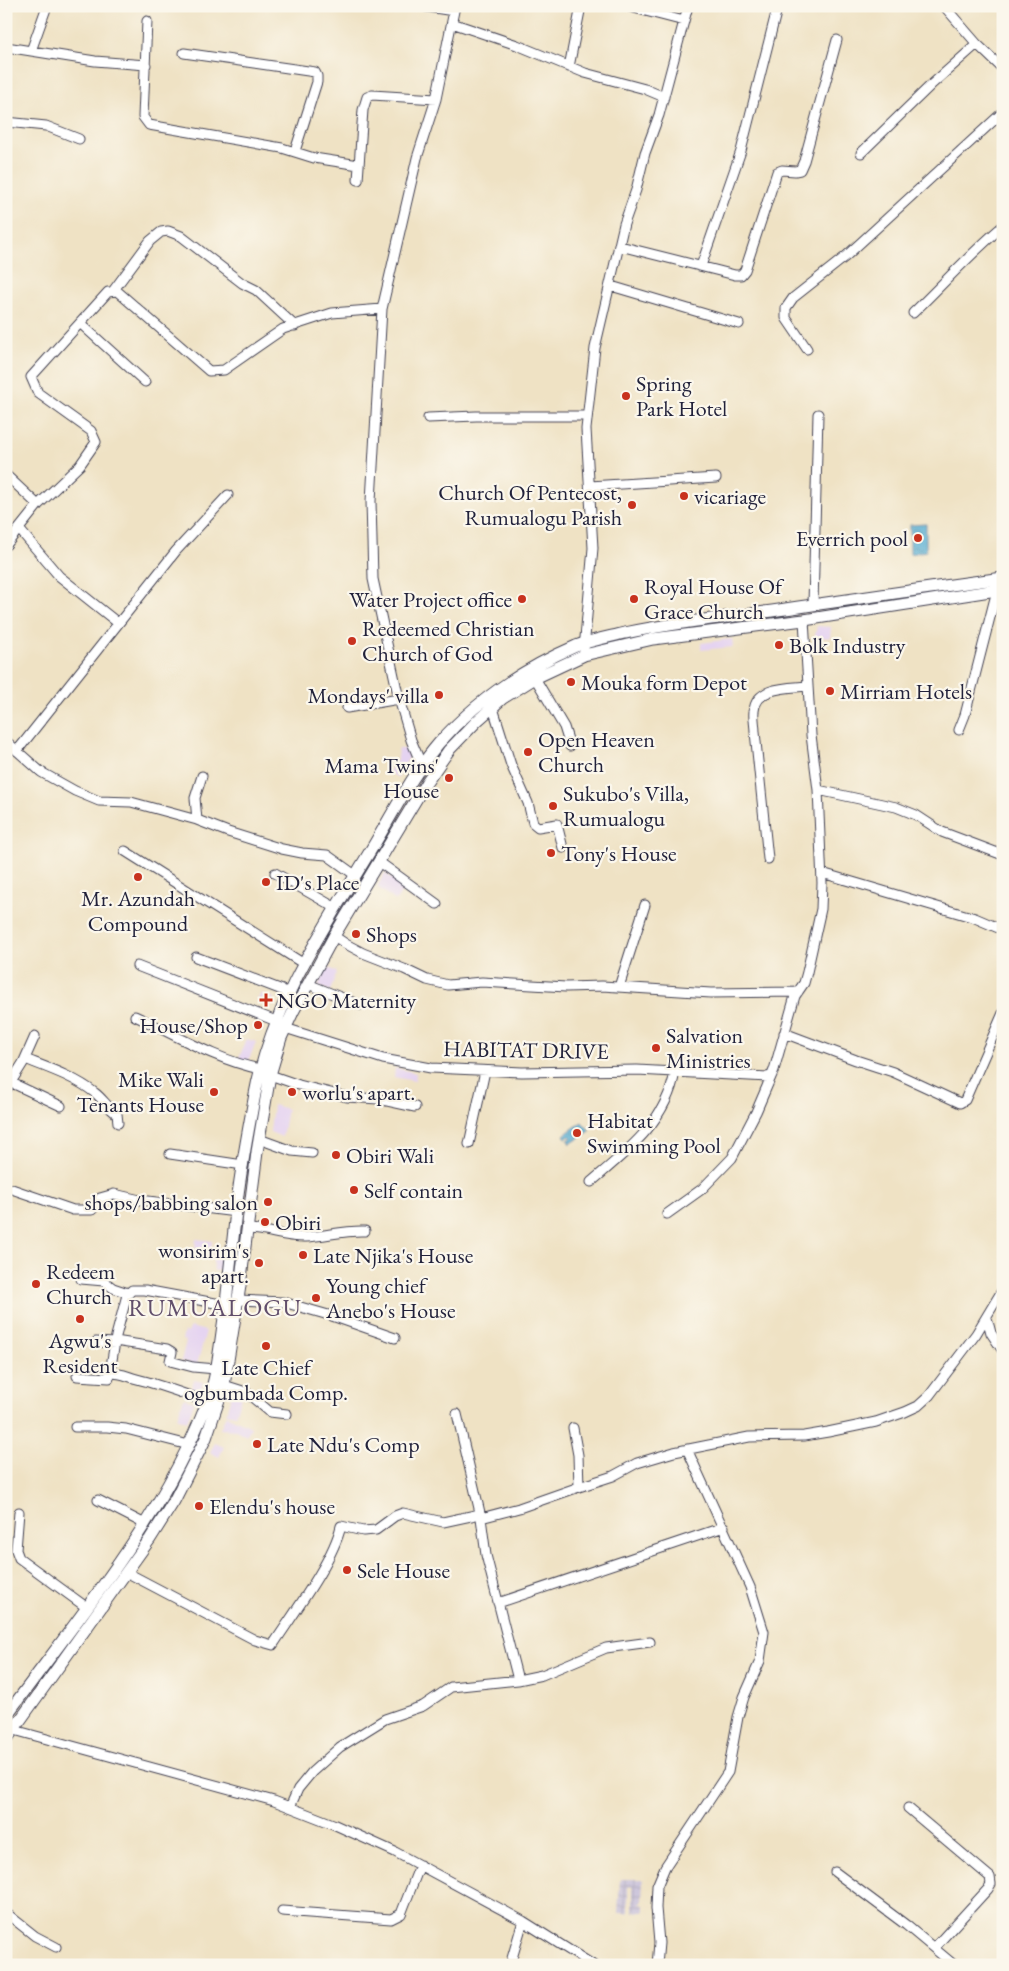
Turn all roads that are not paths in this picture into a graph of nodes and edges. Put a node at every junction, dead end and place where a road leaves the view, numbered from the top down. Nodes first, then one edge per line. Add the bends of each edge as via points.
1 (47, 6) edge
2 (421, 6) edge
3 (581, 6) edge
4 (626, 6) edge
5 (688, 6) edge
6 (944, 6) edge
7 (454, 8) edge
8 (776, 13) dead end
9 (147, 21) dead end
10 (684, 21) junction
11 (452, 23) junction
12 (837, 40) dead end
13 (977, 44) junction
14 (6, 47) edge
15 (31, 51) junction
16 (184, 53) dead end
17 (146, 66) junction
18 (569, 67) junction
19 (1003, 69) edge
20 (664, 97) junction
21 (436, 100) junction
22 (1003, 112) edge
23 (6, 122) edge
24 (79, 139) dead end
25 (294, 151) junction
26 (861, 153) dead end
27 (359, 164) junction
28 (358, 180) dead end
29 (1003, 226) edge
30 (620, 246) junction
31 (702, 266) junction
32 (611, 286) junction
33 (113, 291) junction
34 (382, 309) junction
35 (913, 313) dead end
36 (80, 323) junction
37 (739, 324) dead end
38 (295, 326) junction
39 (807, 349) dead end
40 (145, 382) dead end
41 (818, 414) dead end
42 (587, 416) junction
43 (428, 418) dead end
44 (6, 475) edge
45 (716, 478) dead end
46 (590, 486) junction
47 (228, 495) dead end
48 (38, 505) junction
49 (19, 529) junction
50 (6, 545) edge
51 (1003, 578) edge
52 (1000, 589) edge
53 (813, 605) junction
54 (804, 620) junction
55 (118, 623) junction
56 (584, 643) junction
57 (584, 655) junction
58 (535, 678) junction
59 (808, 686) junction
60 (399, 699) junction
61 (346, 708) dead end
62 (493, 708) junction
63 (959, 730) dead end
64 (6, 741) edge
65 (570, 746) dead end
66 (18, 751) junction
67 (422, 766) junction
68 (202, 776) dead end
69 (818, 790) junction
70 (197, 820) junction
71 (563, 848) dead end
72 (125, 851) dead end
73 (1003, 855) edge
74 (768, 859) dead end
75 (379, 862) junction
76 (275, 872) dead end
77 (822, 873) junction
78 (356, 875) junction
79 (437, 904) dead end
80 (645, 905) dead end
81 (336, 908) junction
82 (1003, 930) edge
83 (334, 936) junction
84 (196, 957) dead end
85 (304, 964) junction
86 (137, 966) dead end
87 (308, 984) junction
88 (619, 987) junction
89 (798, 992) junction
90 (290, 993) junction
91 (360, 1005) dead end
92 (1003, 1013) edge
93 (135, 1016) dead end
94 (281, 1024) junction
95 (784, 1033) junction
96 (35, 1036) dead end
97 (25, 1058) junction
98 (485, 1071) junction
99 (265, 1072) junction
100 (675, 1072) junction
101 (772, 1075) junction
102 (12, 1083) junction
103 (6, 1090) edge
104 (60, 1106) dead end
105 (415, 1107) dead end
106 (118, 1123) dead end
107 (259, 1139) junction
108 (469, 1144) dead end
109 (312, 1153) dead end
110 (170, 1154) dead end
111 (243, 1165) junction
112 (590, 1182) dead end
113 (6, 1188) edge
114 (236, 1212) junction
115 (667, 1214) dead end
116 (247, 1229) junction
117 (365, 1231) dead end
118 (81, 1276) dead end
119 (1003, 1289) edge
120 (128, 1293) junction
121 (238, 1300) junction
122 (226, 1305) junction
123 (987, 1318) junction
124 (395, 1338) dead end
125 (96, 1342) dead end
126 (115, 1342) junction
127 (1003, 1351) edge
128 (216, 1369) junction
129 (110, 1373) junction
130 (77, 1376) dead end
131 (224, 1385) junction
132 (208, 1402) junction
133 (287, 1414) dead end
134 (457, 1414) dead end
135 (75, 1427) dead end
136 (573, 1428) dead end
137 (194, 1433) junction
138 (206, 1438) junction
139 (189, 1444) junction
140 (687, 1449) junction
141 (579, 1487) junction
142 (98, 1500) dead end
143 (19, 1512) dead end
144 (480, 1516) junction
145 (145, 1524) junction
146 (724, 1527) junction
147 (126, 1572) junction
148 (498, 1603) junction
149 (86, 1607) junction
150 (650, 1642) dead end
151 (518, 1680) junction
152 (6, 1716) edge
153 (10, 1727) edge
154 (6, 1740) edge
155 (290, 1807) junction
156 (908, 1808) dead end
157 (420, 1865) junction
158 (835, 1872) dead end
159 (282, 1912) dead end
160 (6, 1913) edge
161 (523, 1921) junction
162 (56, 1947) dead end
163 (934, 1948) junction
164 (510, 1965) edge
165 (593, 1965) edge
166 (657, 1965) edge
167 (954, 1965) edge

1 - 15 street
2 - 7 street
3 - 18 street
4 - 10 street
5 - 10 street
6 - 13 street
7 - 11 street
8 - 31 street via 741,151
9 - 17 street
10 - 20 street
11 - 18 street
11 - 21 street
12 - 31 street via 804,161 800,170 777,172 745,270 741,275 735,275
13 - 19 street
13 - 26 street
14 - 15 street
15 - 17 street
16 - 25 street via 315,72 317,82
17 - 25 street via 143,117 149,125
18 - 20 street
20 - 30 street
21 - 27 street via 367,97 362,110
21 - 34 street via 417,158
22 - 39 street via 845,257 793,298 786,308 786,318
23 - 24 street via 46,126
25 - 27 street via 314,158
27 - 28 street
29 - 35 street
30 - 31 street
30 - 32 street
32 - 37 street
32 - 42 street via 595,348
33 - 36 street via 108,292
33 - 38 street via 117,291 210,371 224,370 283,329
33 - 38 street via 150,241 161,232 168,231 181,236 256,290
34 - 38 street via 332,313
34 - 60 street via 371,501 373,579
36 - 40 street
36 - 48 street via 31,377 38,392 91,431 96,442 80,465
41 - 53 street
42 - 43 street
42 - 46 street
44 - 48 street
45 - 46 street
46 - 56 street via 593,548
47 - 55 street via 176,551
48 - 49 street
49 - 50 street
49 - 55 street via 59,576
51 - 53 main road
52 - 54 main road
52 - 63 street
53 - 56 main road via 650,628
54 - 57 main road via 653,639
54 - 59 street
55 - 66 street
56 - 57 street
56 - 67 main road via 548,659 498,690 470,712
57 - 58 main road
58 - 62 main road
58 - 65 street via 564,727
59 - 69 street
59 - 74 street via 767,693 760,697 754,712
60 - 61 street
60 - 67 street
62 - 71 street via 533,823 538,827 557,824
62 - 75 main road via 448,750
64 - 66 street
66 - 70 street via 41,772 99,801 132,802
67 - 78 main road
68 - 70 street via 196,798
69 - 73 street via 896,807 916,815 942,832
69 - 77 street
70 - 78 street via 282,848 327,855
72 - 85 street
75 - 79 street
75 - 83 main road
76 - 81 street
77 - 82 street via 975,918
77 - 89 street via 818,928 807,972
78 - 81 main road
80 - 88 street
81 - 85 main road
83 - 87 main road
83 - 88 street via 363,953 427,980 448,985 482,982
84 - 90 street
85 - 90 main road
86 - 94 street, HABITAT DRIVE
87 - 91 street
87 - 94 main road
88 - 89 street via 717,993
89 - 95 street
90 - 94 main road
92 - 95 street via 966,1100 960,1103 893,1072
93 - 99 street via 218,1056
94 - 98 street, HABITAT DRIVE via 383,1059 431,1068
94 - 99 main road
95 - 101 street
96 - 97 street
97 - 102 street
97 - 106 street via 98,1094 118,1114
98 - 100 street, HABITAT DRIVE
98 - 108 street
99 - 105 street via 299,1085 347,1097 378,1099
99 - 107 main road
99 - 111 main road
100 - 101 street, HABITAT DRIVE
100 - 112 street via 669,1097 656,1120 632,1147
101 - 115 street via 732,1158 702,1189
102 - 103 street
102 - 104 street
107 - 109 street via 292,1151
107 - 116 main road
110 - 111 street
111 - 114 main road
113 - 114 street via 73,1210 92,1210 100,1198 114,1194
114 - 122 main road
116 - 117 street via 304,1237
116 - 121 main road
118 - 120 street via 81,1279 104,1281
119 - 123 street
120 - 122 street via 145,1290
120 - 126 street
121 - 124 street via 283,1302
121 - 131 main road
122 - 128 main road
123 - 127 street via 991,1334
123 - 140 street via 918,1406 876,1422 828,1432 749,1438
125 - 126 street
126 - 128 street via 167,1349 172,1352 170,1361
126 - 129 street
128 - 132 main road
129 - 130 street via 109,1378
129 - 132 street via 121,1372
131 - 133 street via 246,1392 270,1412
131 - 138 main road
132 - 137 main road
134 - 144 street
135 - 139 street via 126,1429
136 - 141 street
137 - 138 street
137 - 139 main road
138 - 147 main road via 174,1501
139 - 145 main road via 164,1495
140 - 141 street via 636,1463 613,1476
140 - 146 street
141 - 144 street via 519,1508
142 - 145 street
143 - 149 street via 16,1550 19,1558
144 - 147 street via 443,1522 403,1513 376,1530 341,1526 321,1570 273,1645 255,1640
144 - 148 street
145 - 149 main road
146 - 148 street
146 - 166 street via 750,1587 764,1632 760,1661 738,1716 728,1772 665,1867 658,1886
147 - 153 main road
148 - 151 street
149 - 152 main road
150 - 151 street via 606,1648 542,1675
151 - 155 street via 451,1688 423,1706 385,1719 340,1746 298,1789
153 - 154 main road
153 - 155 street
155 - 157 street
156 - 163 street via 990,1877 988,1889
157 - 159 street via 401,1914 395,1918
157 - 161 street
158 - 163 street
160 - 162 street
161 - 164 street
161 - 165 street
163 - 167 street

